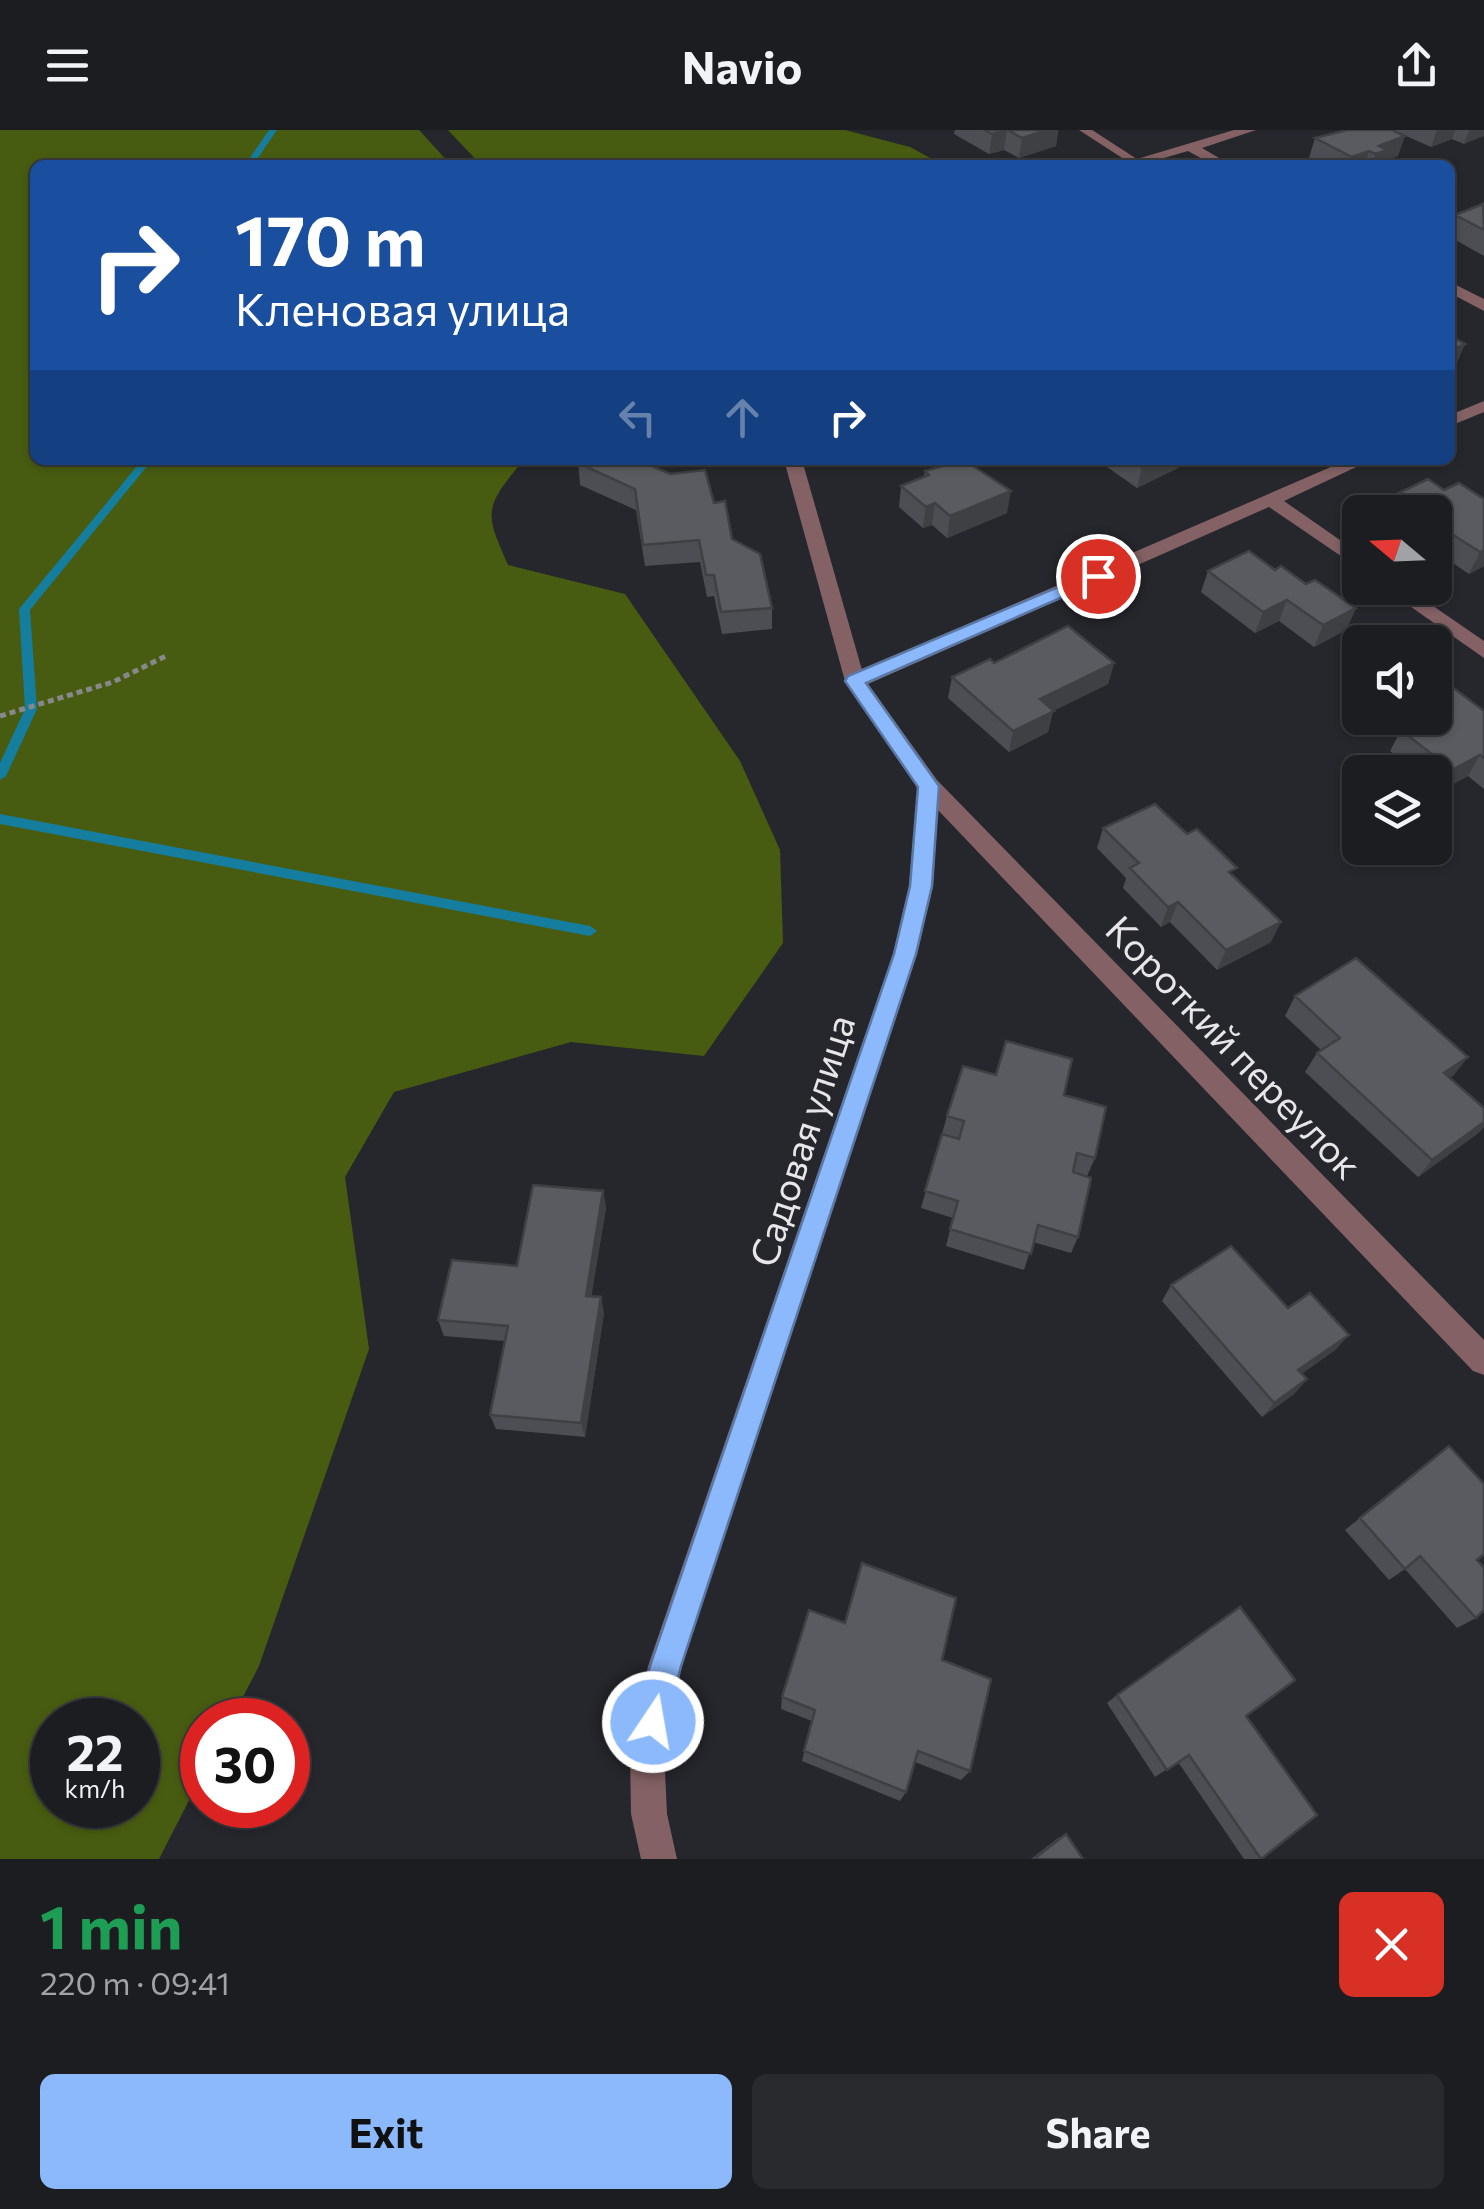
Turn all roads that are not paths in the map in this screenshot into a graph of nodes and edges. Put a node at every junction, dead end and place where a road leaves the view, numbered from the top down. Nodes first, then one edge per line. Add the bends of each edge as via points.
1 (1084, 130) edge
2 (1249, 130) edge
3 (1192, 148) junction
4 (1125, 160) edge
5 (1142, 160) edge
6 (1215, 160) edge
7 (1455, 290) edge
8 (1484, 306) edge
9 (1484, 406) edge
10 (1455, 419) edge
11 (794, 465) edge
12 (1351, 465) edge
13 (1271, 500) junction
14 (1342, 550) edge
15 (1418, 605) edge
16 (1484, 651) edge
17 (855, 681) junction
18 (928, 786) junction
19 (1484, 1362) edge
20 (659, 1859) edge

1 - 4 lane
2 - 3 street
3 - 5 street
3 - 6 street
7 - 8 street
9 - 10 street
11 - 17 street
12 - 13 street
13 - 14 street
13 - 17 street
15 - 16 street
17 - 18 street
18 - 19 street, Короткий переулок
18 - 20 street, Садовая улица via 921,886 905,954 665,1666 647,1750 649,1814

